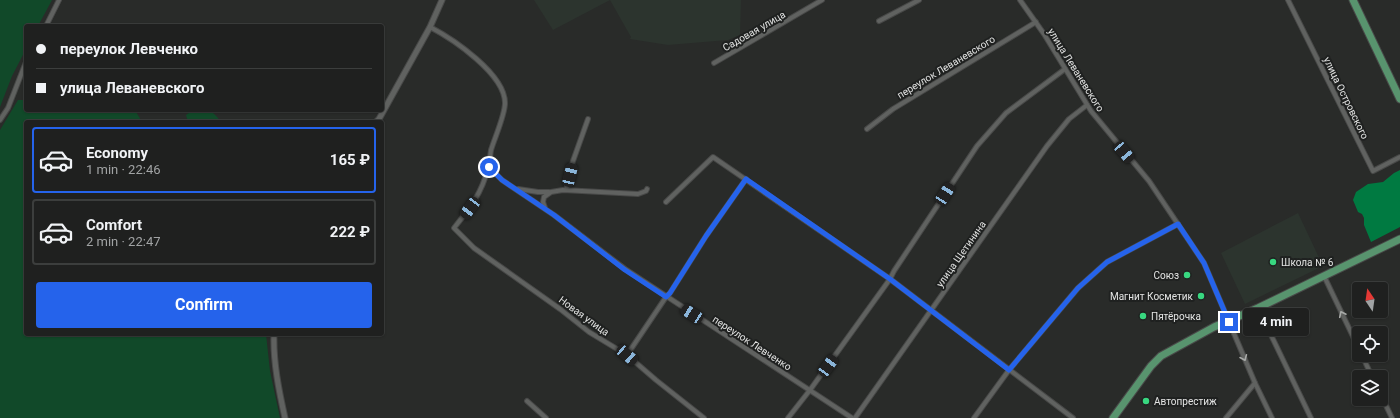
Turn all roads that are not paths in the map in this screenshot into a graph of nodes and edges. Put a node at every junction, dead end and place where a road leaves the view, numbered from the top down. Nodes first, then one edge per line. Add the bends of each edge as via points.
1 (59, 0) edge
2 (442, 0) edge
3 (822, 0) edge
4 (919, 0) edge
5 (1020, 0) edge
6 (1288, 0) edge
7 (1353, 0) edge
8 (879, 21) dead end
9 (1036, 22) junction
10 (47, 24) edge
11 (430, 27) junction
12 (714, 63) dead end
13 (24, 67) edge
14 (1065, 69) junction
15 (1400, 99) edge
16 (1087, 105) junction
17 (384, 110) edge
18 (588, 119) dead end
19 (0, 120) edge
20 (867, 129) dead end
21 (1400, 157) edge
22 (489, 167) junction
23 (746, 179) junction
24 (516, 188) junction
25 (647, 189) dead end
26 (566, 190) junction
27 (551, 192) junction
28 (666, 202) dead end
29 (545, 209) junction
30 (1178, 224) junction
31 (1400, 239) edge
32 (1324, 276) junction
33 (890, 279) junction
34 (666, 297) junction
35 (1258, 308) junction
36 (932, 310) junction
37 (1229, 322) junction
38 (1352, 334) edge
39 (274, 336) edge
40 (627, 355) junction
41 (1009, 370) junction
42 (1255, 383) junction
43 (810, 390) junction
44 (526, 401) dead end
45 (1386, 406) edge
46 (285, 418) edge
47 (546, 418) edge
48 (704, 418) edge
49 (788, 418) edge
50 (854, 418) edge
51 (974, 418) edge
52 (1073, 418) edge
53 (1113, 418) edge
54 (1226, 418) edge
55 (1272, 418) edge
56 (1311, 418) edge
57 (1392, 418) edge

1 - 10 street
2 - 11 street
3 - 12 street, Садовая улица
4 - 8 street
5 - 9 street, улица Леваневского
6 - 21 street, улица Островского via 1374,171
7 - 15 main road
9 - 14 street, улица Леваневского
9 - 20 street, переулок Леваневского via 893,109
11 - 17 street
11 - 22 street via 446,35 465,50 490,72 501,87 505,103 490,154
13 - 19 street via 8,108
14 - 16 street, улица Леваневского
14 - 33 street via 1006,112 953,181
16 - 30 street, улица Леваневского via 1149,181
16 - 36 street, улица Щетинина via 1069,119 1047,146
18 - 26 street
22 - 24 street, переулок Левченко via 502,180
22 - 40 street, Новая улица via 480,193 454,228 474,248 589,332
23 - 28 street via 713,157
23 - 33 street
23 - 34 street
24 - 27 street
24 - 29 street, переулок Левченко
25 - 26 street via 633,194
26 - 27 street
27 - 29 street via 544,197
29 - 34 street, переулок Левченко via 625,270
30 - 37 street, улица Леваневского via 1204,263
30 - 41 street via 1107,262 1078,288
31 - 32 main road
32 - 35 main road
38 -> 32 street
33 - 36 street
33 - 43 street
34 - 40 street
34 - 43 street, переулок Левченко
35 - 37 main road
35 - 56 street
36 - 41 street
36 - 50 street, улица Щетинина
37 -> 42 street, улица Леваневского
37 - 53 main road via 1214,327 1161,356 1150,366
39 - 46 street via 278,386
40 - 48 street, Новая улица
41 - 51 street
41 - 52 street
42 - 54 street
42 - 55 street, улица Леваневского
43 - 49 street
43 - 50 street, переулок Левченко
44 - 47 street
45 - 57 street

